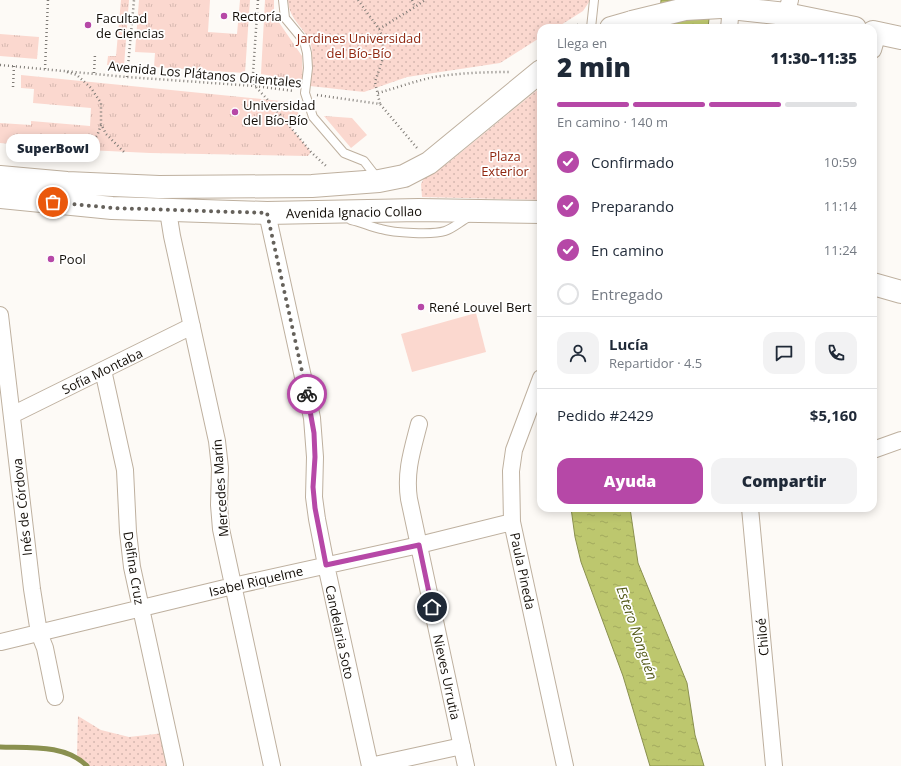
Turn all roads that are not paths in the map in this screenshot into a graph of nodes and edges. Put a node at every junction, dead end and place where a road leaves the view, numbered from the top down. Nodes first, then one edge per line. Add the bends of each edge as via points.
1 (282, 0) edge
2 (594, 0) edge
3 (788, 7) edge
4 (727, 15) edge
5 (807, 23) edge
6 (591, 24) edge
7 (625, 24) edge
8 (537, 74) edge
9 (0, 177) edge
10 (380, 181) junction
11 (0, 197) edge
12 (168, 210) junction
13 (537, 212) edge
14 (267, 213) junction
15 (877, 285) edge
16 (901, 292) edge
17 (0, 315) edge
18 (192, 326) junction
19 (103, 370) junction
20 (537, 389) edge
21 (12, 415) junction
22 (419, 424) dead end
23 (901, 440) edge
24 (877, 449) edge
25 (750, 512) edge
26 (512, 522) junction
27 (419, 545) junction
28 (326, 565) junction
29 (233, 586) junction
30 (140, 609) junction
31 (40, 633) junction
32 (1, 642) edge
33 (55, 697) dead end
34 (462, 746) junction
35 (175, 765) edge
36 (272, 766) edge
37 (370, 766) edge
38 (466, 766) edge
39 (565, 766) edge
40 (774, 766) edge

1 - 10 lane via 285,18 304,41 308,68 305,93 312,117 344,153 364,161
2 - 6 lane
3 - 4 main road
3 - 5 main road
4 - 7 main road, bridge via 685,9
8 - 10 main road via 429,163 404,176
9 - 10 main road via 104,185 267,187
11 - 12 main road, Avenida Ignacio Collao via 112,208
12 - 14 main road, Avenida Ignacio Collao
12 - 18 street, Mercedes Marín
13 - 14 main road, Avenida Ignacio Collao via 419,210
14 - 28 street, Candelaria Soto via 312,418 315,457 314,497
15 - 16 main road
17 - 21 street, Inés de Córdova
18 - 19 street, Sofía Montaba
18 - 29 street, Mercedes Marín via 219,452 219,521
19 - 21 street, Sofía Montaba
19 - 30 street, Delfina Cruz via 125,470 129,548
20 - 26 street, Paula Pineda via 514,450 511,471
21 - 31 street, Inés de Córdova via 26,544
22 - 27 street, Nieves Urrutia via 407,477
23 - 24 street
25 - 40 street, Chiloé
26 - 27 street, Isabel Riquelme
26 - 39 street, Paula Pineda
27 - 28 street, Isabel Riquelme
27 - 34 street, Nieves Urrutia
28 - 29 street, Isabel Riquelme
28 - 37 street, Candelaria Soto
29 - 30 street, Isabel Riquelme
29 - 36 street, Mercedes Marín
30 - 31 street, Isabel Riquelme
30 - 35 street, Delfina Cruz
31 - 32 street, Isabel Riquelme
31 - 33 street, Inés de Córdova
34 - 37 street
34 - 38 street, Nieves Urrutia

